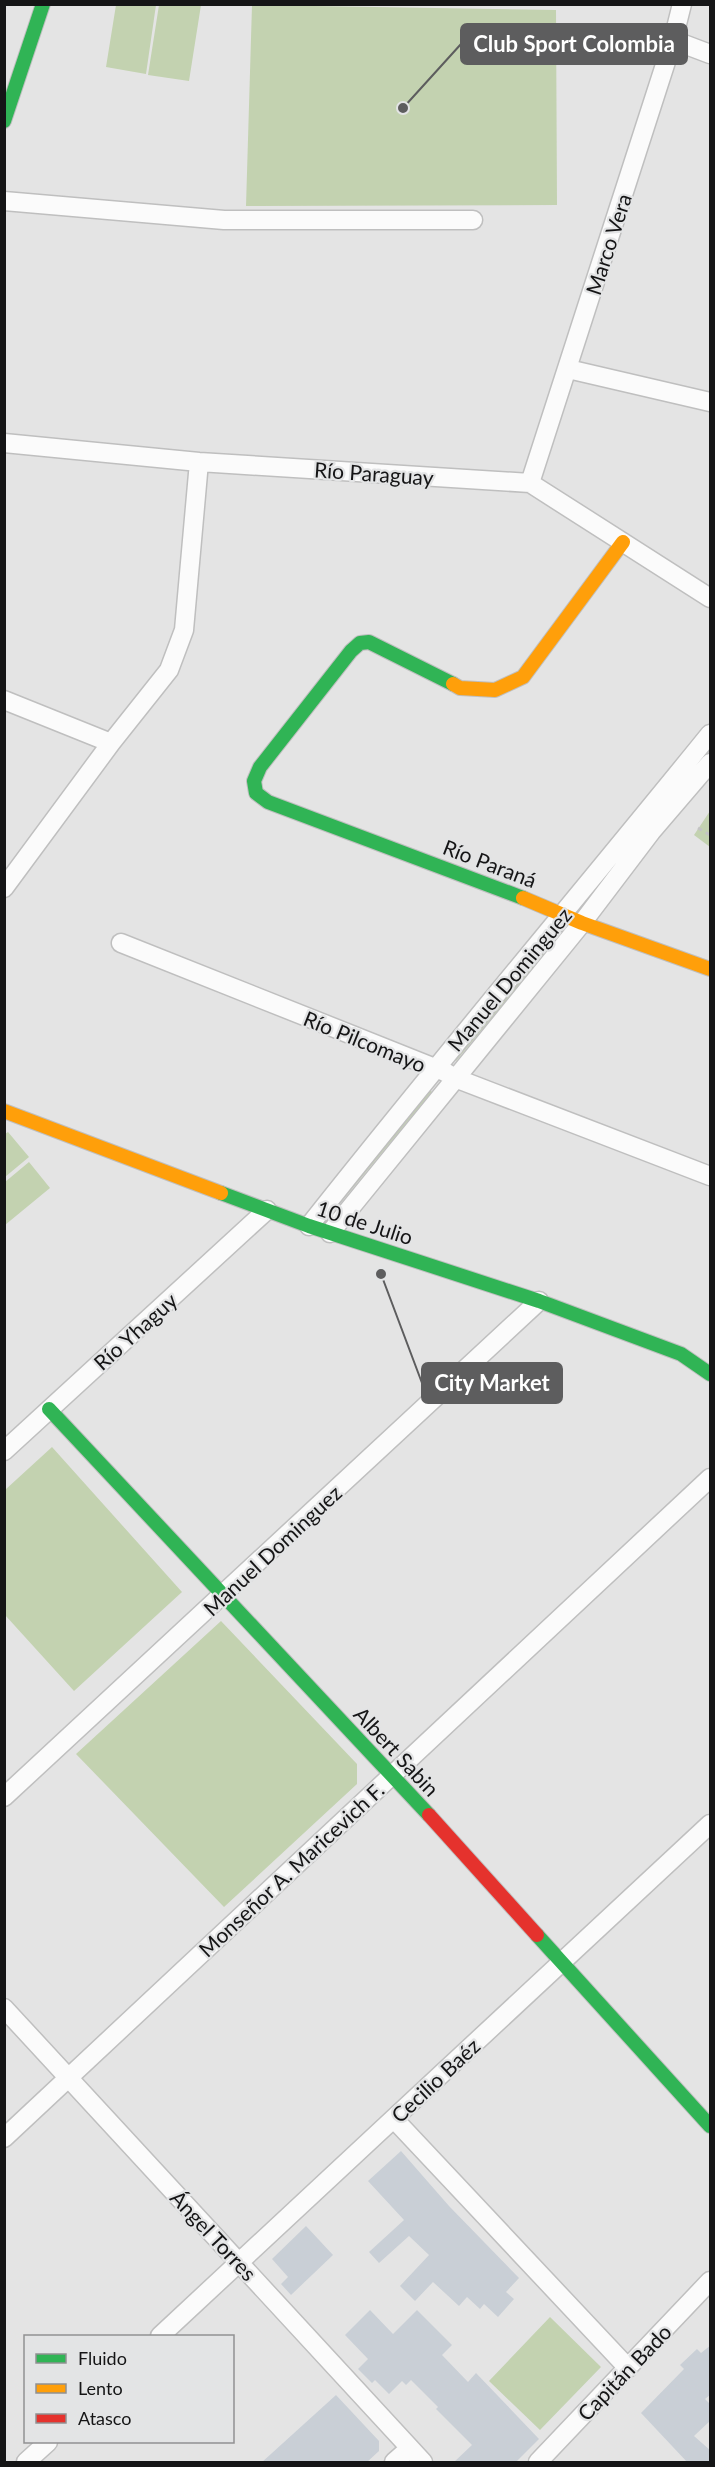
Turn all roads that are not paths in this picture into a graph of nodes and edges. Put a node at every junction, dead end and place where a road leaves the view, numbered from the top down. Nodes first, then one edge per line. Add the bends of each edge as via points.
1 (44, 4) edge
2 (682, 4) edge
3 (673, 40) junction
4 (711, 54) edge
5 (12, 78) edge
6 (4, 121) edge
7 (4, 201) edge
8 (473, 220) dead end
9 (568, 369) junction
10 (711, 402) edge
11 (4, 443) edge
12 (199, 462) junction
13 (530, 483) junction
14 (623, 542) junction
15 (711, 598) edge
16 (4, 700) edge
17 (711, 734) edge
18 (111, 743) junction
19 (711, 763) edge
20 (4, 888) edge
21 (564, 914) junction
22 (582, 923) junction
23 (122, 943) dead end
24 (711, 969) edge
25 (434, 1068) junction
26 (454, 1078) junction
27 (5, 1113) edge
28 (711, 1176) edge
29 (267, 1210) junction
30 (309, 1226) junction
31 (330, 1233) junction
32 (538, 1301) junction
33 (711, 1374) edge
34 (49, 1409) junction
35 (4, 1451) edge
36 (711, 1478) edge
37 (222, 1596) junction
38 (392, 1775) junction
39 (4, 1797) edge
40 (711, 1824) edge
41 (561, 1962) junction
42 (4, 2008) edge
43 (69, 2078) junction
44 (394, 2119) junction
45 (711, 2126) edge
46 (4, 2138) edge
47 (239, 2263) junction
48 (711, 2282) edge
49 (162, 2335) edge
50 (628, 2368) junction
51 (47, 2443) edge
52 (410, 2448) junction
53 (26, 2463) edge
54 (394, 2463) edge
55 (423, 2463) edge
56 (538, 2463) edge

1 - 5 street
2 - 3 street, Marco Vera
3 - 4 street
3 - 9 street, Marco Vera
5 - 6 street
7 - 8 street via 224,220
9 - 10 street
9 - 13 street, Marco Vera
11 - 12 street, Río Paraguay
12 - 13 street, Río Paraguay
12 - 18 street via 184,630 169,670
13 - 14 street, Río Paraguay
14 - 15 street, Río Paraguay
14 - 21 street, Río Paraná via 523,677 495,690 460,688 369,642 360,643 260,766 254,781 256,793 268,802
16 - 18 street
17 - 21 street, Manuel Dominguez
18 - 20 street
19 - 22 street, Manuel Dominguez via 651,832
21 - 22 street, Río Paraná
21 - 25 street, Manuel Dominguez
22 - 24 street, Río Paraná
22 - 26 street, Manuel Dominguez
23 - 25 street, Río Pilcomayo
25 - 26 street, Río Pilcomayo
25 - 30 street, Manuel Dominguez
26 - 28 street, Río Pilcomayo
26 - 31 street, Manuel Dominguez
27 - 29 street, 10 de Julio
29 - 30 street, 10 de Julio
29 - 34 street, Río Yhaguy
30 - 31 street, 10 de Julio
31 - 32 street, 10 de Julio
32 - 33 street, 10 de Julio via 681,1354
32 - 37 street, Manuel Dominguez
34 - 35 street, Río Yhaguy
34 - 37 street, Albert Sabin
36 - 38 street, Monseñor A. Maricevich F.
37 - 38 street, Albert Sabin
37 - 39 street, Manuel Dominguez
38 - 41 street, Albert Sabin
38 - 43 street, Monseñor A. Maricevich F.
40 - 41 street, Cecilio Baéz
41 - 44 street, Cecilio Baéz
41 - 45 street, Albert Sabin
42 - 43 street, Ángel Torres
43 - 46 street, Monseñor A. Maricevich F.
43 - 47 street, Ángel Torres
44 - 47 street, Cecilio Baéz
44 - 50 street
47 - 49 street, Cecilio Baéz
47 - 52 street, Ángel Torres
48 - 50 street, Capitán Bado
50 - 56 street, Capitán Bado
51 - 53 street
52 - 54 street
52 - 55 street, Ángel Torres

